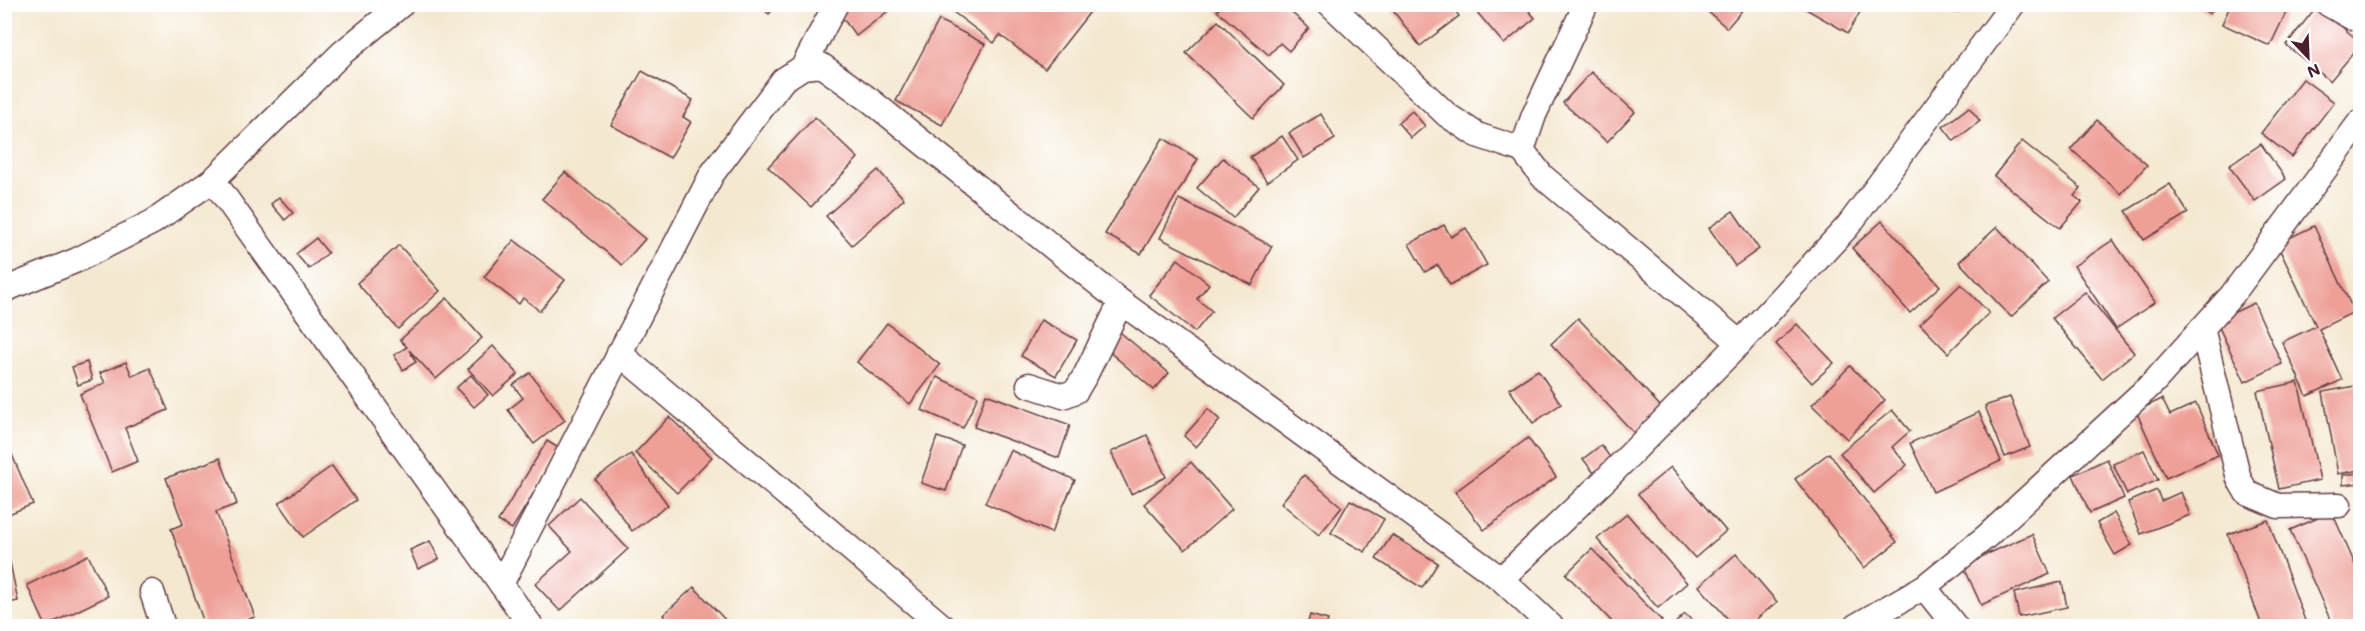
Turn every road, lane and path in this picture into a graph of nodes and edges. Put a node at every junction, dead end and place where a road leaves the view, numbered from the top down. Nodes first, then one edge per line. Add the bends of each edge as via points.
1 (402, 4) edge
2 (836, 4) edge
3 (1330, 4) edge
4 (1586, 4) edge
5 (2013, 4) edge
6 (2328, 4) edge
7 (2351, 17) dead end
8 (802, 67) junction
9 (2361, 122) edge
10 (1522, 150) junction
11 (213, 180) junction
12 (4, 290) edge
13 (1121, 303) junction
14 (2202, 328) junction
15 (1740, 343) junction
16 (619, 353) junction
17 (1029, 385) dead end
18 (2339, 505) dead end
19 (1501, 579) junction
20 (501, 584) junction
21 (1924, 587) junction
22 (152, 592) dead end
23 (163, 627) edge
24 (531, 627) edge
25 (942, 627) edge
26 (1551, 627) edge
27 (1856, 627) edge
28 (1955, 627) edge

1 - 11 street via 342,53
2 - 8 street
3 - 10 street via 1447,115 1478,135
4 - 10 street via 1534,115
5 - 15 street via 1848,226
6 - 7 street
8 - 13 street via 820,65 854,89
8 - 16 street via 783,80 712,174
9 - 14 street
10 - 15 street via 1542,177
11 - 12 street via 153,222 77,260
11 - 20 street
13 - 17 street via 1076,391 1063,396
13 - 19 street
14 - 18 street via 2239,479 2247,493 2278,506
14 - 21 street via 2154,382 1987,536
15 - 19 street
16 - 20 street
16 - 25 street
19 - 26 street
20 - 24 street
21 - 27 street
21 - 28 street
22 - 23 street

